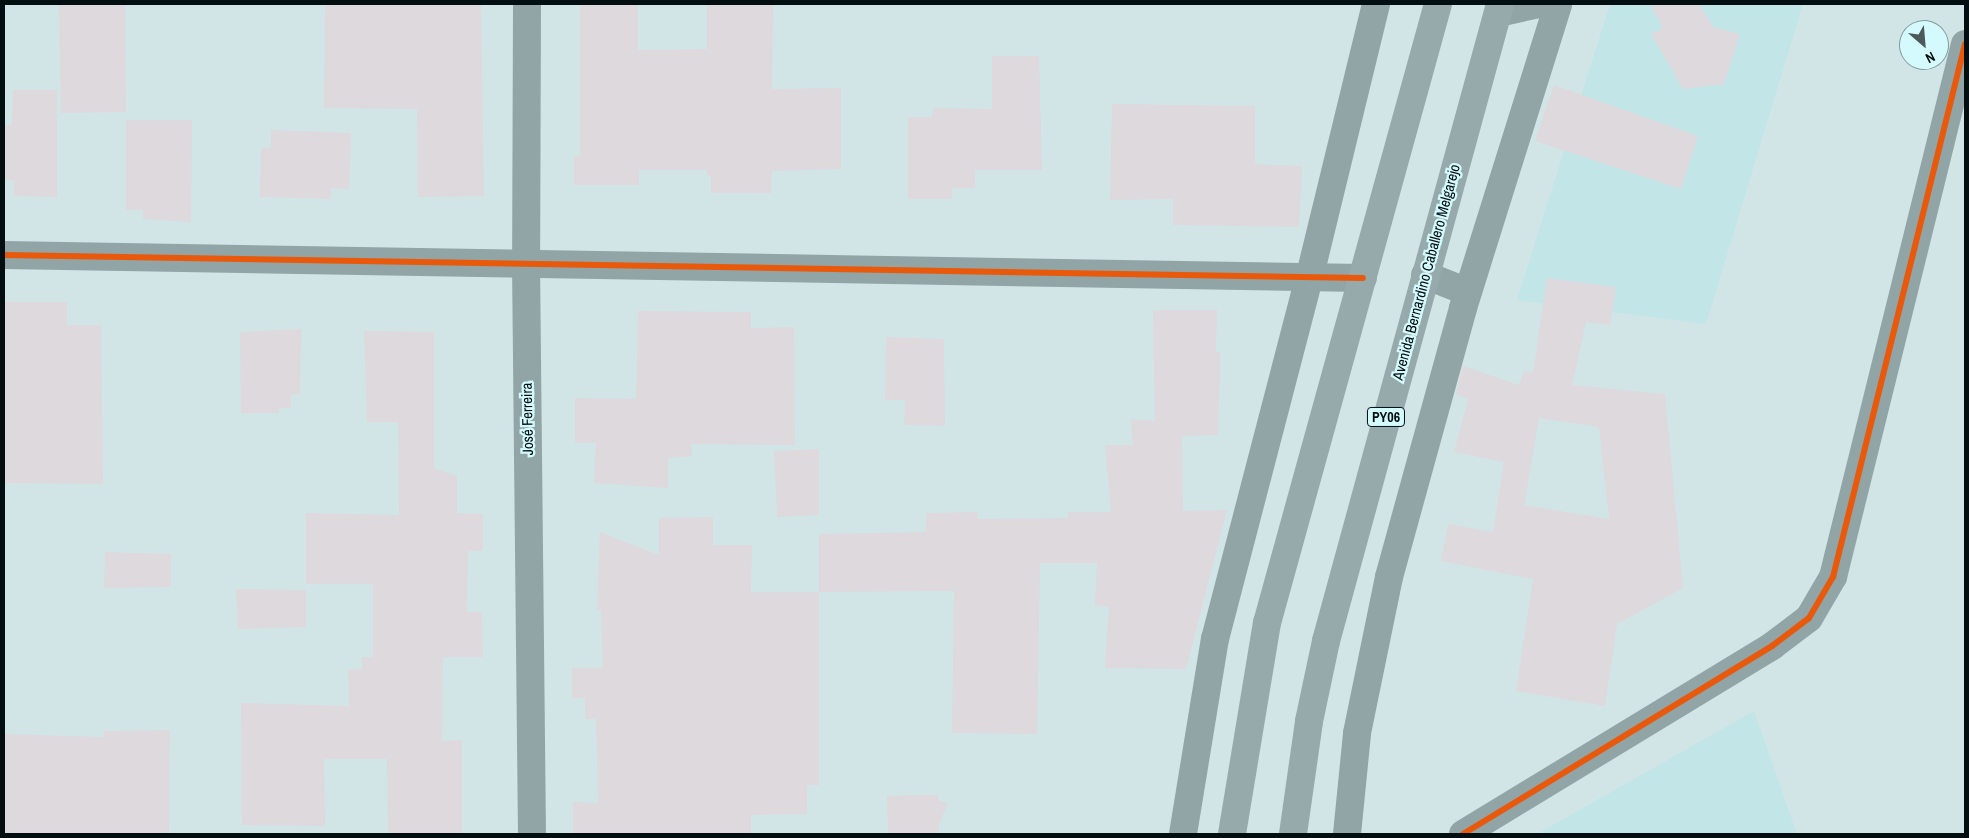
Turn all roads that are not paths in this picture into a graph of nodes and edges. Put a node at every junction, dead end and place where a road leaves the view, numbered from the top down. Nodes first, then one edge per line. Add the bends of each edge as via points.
1 (528, 4) edge
2 (1376, 4) edge
3 (1438, 4) edge
4 (1540, 4) edge
5 (1558, 4) edge
6 (1499, 8) edge
7 (1965, 44) edge
8 (4, 255) edge
9 (526, 263) junction
10 (1310, 275) junction
11 (1425, 276) junction
12 (1363, 278) junction
13 (1468, 292) junction
14 (532, 834) edge
15 (1182, 834) edge
16 (1232, 834) edge
17 (1293, 834) edge
18 (1347, 834) edge
19 (1463, 834) edge

1 - 9 street, José Ferreira
2 - 10 street
3 - 12 highway
4 - 6 street
5 - 13 street
6 - 11 highway, Avenida Bernardino Caballero Melgarejo / PY06
7 - 19 street via 1833,577 1809,618 1772,646
8 - 9 street
9 - 10 street
9 - 14 street, José Ferreira
10 - 12 street
10 - 15 street via 1215,639
11 - 13 street
11 - 17 highway, Avenida Bernardino Caballero Melgarejo / PY06 via 1326,640 1309,721
12 - 16 highway via 1267,623
13 - 18 street via 1389,576 1357,733

